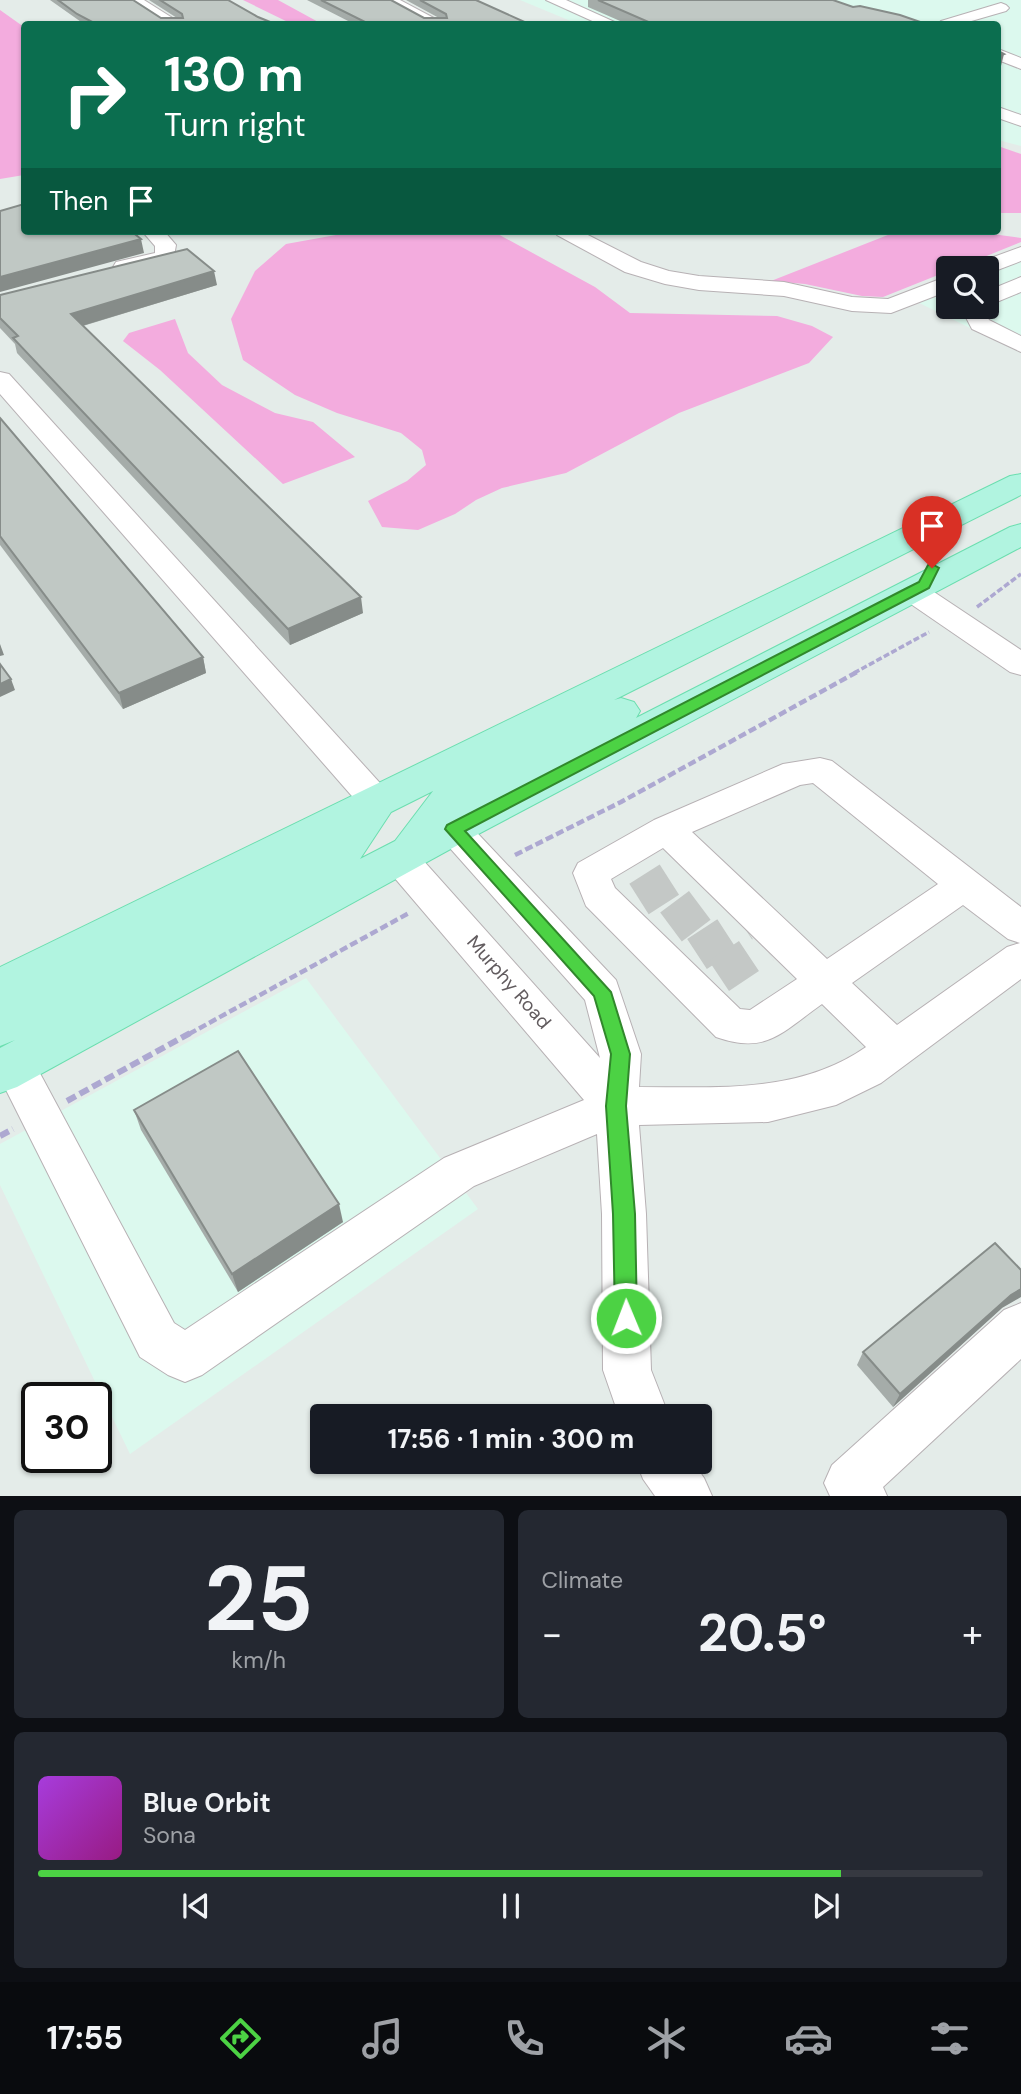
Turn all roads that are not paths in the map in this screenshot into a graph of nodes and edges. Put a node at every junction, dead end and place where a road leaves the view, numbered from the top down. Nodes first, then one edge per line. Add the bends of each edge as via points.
1 (133, 0) edge
2 (388, 0) edge
3 (553, 0) edge
4 (1005, 10) edge
5 (169, 21) edge
6 (431, 21) edge
7 (604, 21) edge
8 (959, 21) edge
9 (1001, 55) edge
10 (1021, 64) edge
11 (1001, 113) edge
12 (1021, 121) edge
13 (156, 235) edge
14 (572, 235) edge
15 (1021, 253) edge
16 (999, 262) edge
17 (102, 273) edge
18 (1021, 284) edge
19 (936, 293) edge
20 (999, 294) edge
21 (999, 302) edge
22 (1021, 305) edge
23 (981, 319) edge
24 (1021, 345) edge
25 (0, 379) edge
26 (1021, 483) edge
27 (1021, 510) edge
28 (1021, 534) edge
29 (888, 551) junction
30 (918, 588) junction
31 (1021, 664) edge
32 (377, 802) junction
33 (453, 829) junction
34 (666, 829) junction
35 (400, 859) junction
36 (964, 885) junction
37 (1021, 928) edge
38 (1021, 958) edge
39 (825, 981) junction
40 (0, 988) edge
41 (895, 1049) junction
42 (5, 1054) edge
43 (616, 1106) junction
44 (1021, 1327) edge
45 (640, 1404) edge
46 (670, 1474) edge
47 (686, 1496) edge
48 (861, 1496) edge

1 - 5 street
2 - 6 street
3 - 7 street
4 - 8 street
9 - 10 street
11 - 12 street
13 - 17 street via 166,245 165,257
14 - 19 street via 633,267 699,283 784,289 874,307
15 - 16 street
18 - 20 street
21 - 22 street
23 - 24 street via 980,324
25 - 32 street
26 - 29 main road
27 - 30 main road via 940,552
28 - 30 main road
29 - 32 main road
29 - 35 main road via 847,593 447,801
30 - 31 street
30 - 33 main road
32 - 40 main road
32 - 42 main road via 345,849
33 - 35 main road
33 - 43 street via 602,992 621,1054
34 - 36 street via 795,773 820,770
34 - 39 street via 691,866 718,892
34 - 39 street via 591,873 599,896 628,906 684,960 730,1025 756,1028
35 - 42 main road
35 - 43 street, Murphy Road
36 - 37 street
36 - 39 street
38 - 41 street
39 - 41 street
41 - 43 street via 866,1070 821,1092 727,1105
42 - 43 street via 157,1340 185,1359 459,1172
43 - 45 street via 627,1370
44 - 48 street via 850,1483
46 - 47 street

